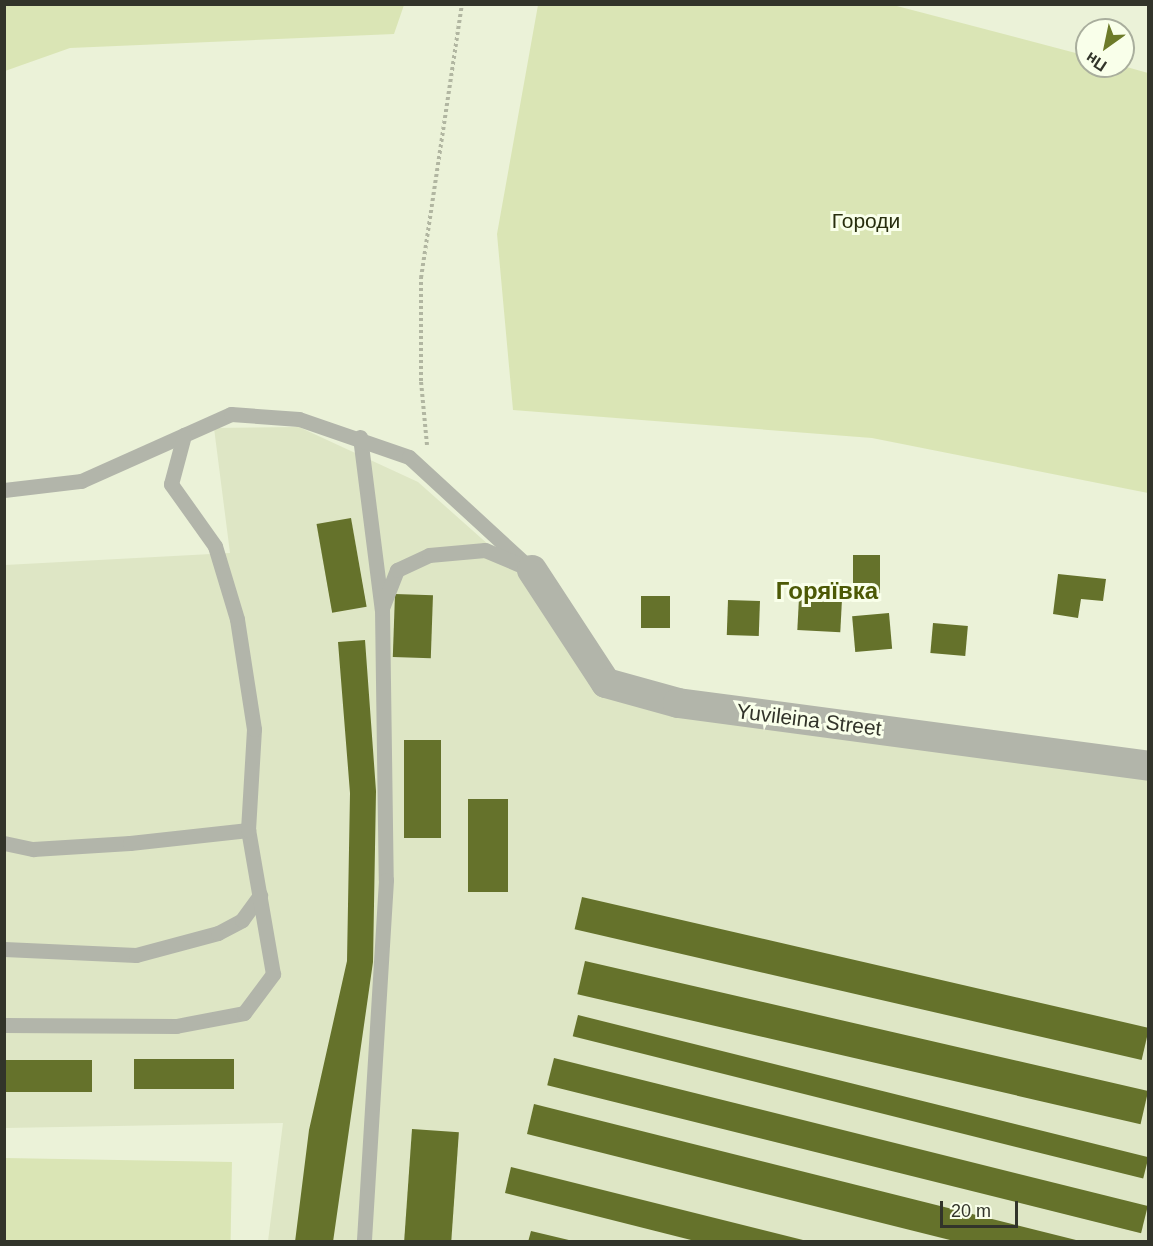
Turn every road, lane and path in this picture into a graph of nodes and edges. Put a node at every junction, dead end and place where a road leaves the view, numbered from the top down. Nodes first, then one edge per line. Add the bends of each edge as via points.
1 (462, 4) edge
2 (184, 435) junction
3 (360, 437) junction
4 (430, 476) junction
5 (4, 490) edge
6 (532, 570) junction
7 (381, 610) junction
8 (1149, 766) edge
9 (248, 830) junction
10 (4, 843) edge
11 (260, 895) junction
12 (4, 949) edge
13 (4, 1025) edge
14 (364, 1242) edge

1 - 4 path via 422,279 421,381
2 - 3 lane via 231,414 299,419
2 - 5 lane via 81,481
2 - 9 lane via 171,484 215,546 237,619 254,729
3 - 4 lane via 409,457
3 - 7 lane
4 - 6 lane
6 - 7 lane via 485,550 429,555 397,570
6 - 8 street, Yuvileina Street via 606,683 678,703
7 - 14 lane via 386,880
9 - 10 lane via 33,849
9 - 11 lane
11 - 12 lane via 242,920 218,933 136,955
11 - 13 lane via 273,974 244,1012 176,1026

